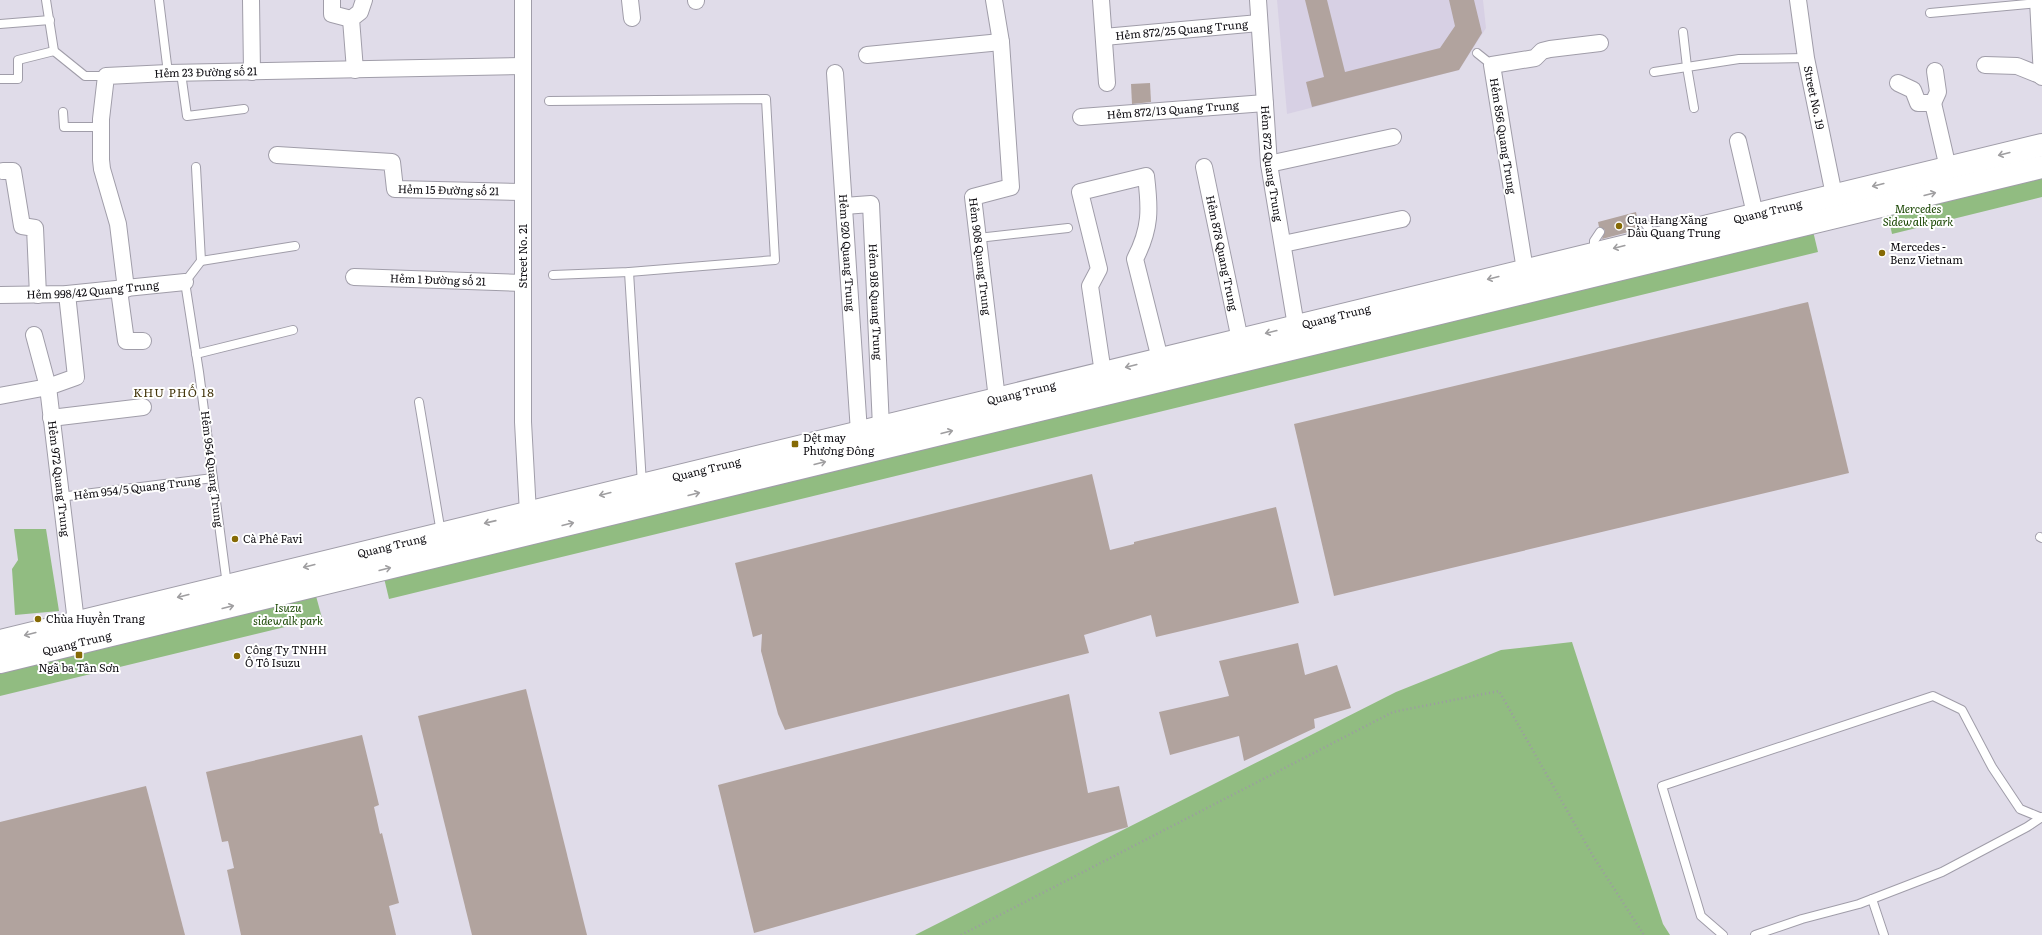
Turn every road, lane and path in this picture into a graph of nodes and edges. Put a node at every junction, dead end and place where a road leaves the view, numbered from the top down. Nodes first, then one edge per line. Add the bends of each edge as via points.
1 (46, 0) edge
2 (159, 0) edge
3 (252, 0) edge
4 (332, 0) edge
5 (364, 0) edge
6 (523, 0) edge
7 (630, 0) edge
8 (994, 0) edge
9 (1101, 0) edge
10 (1258, 0) edge
11 (1798, 0) edge
12 (2038, 2) edge
13 (1930, 13) dead end
14 (351, 18) junction
15 (632, 18) dead end
16 (50, 20) junction
17 (1259, 23) junction
18 (0, 24) edge
19 (1683, 32) dead end
20 (1104, 37) junction
21 (1001, 42) junction
22 (1600, 43) dead end
23 (54, 51) junction
24 (1477, 53) dead end
25 (867, 56) dead end
26 (1806, 58) junction
27 (1492, 65) junction
28 (1985, 65) dead end
29 (523, 66) junction
30 (1687, 67) junction
31 (355, 70) junction
32 (1935, 71) dead end
33 (252, 72) junction
34 (1654, 72) dead end
35 (174, 73) junction
36 (835, 73) dead end
37 (106, 76) junction
38 (2042, 77) edge
39 (0, 79) edge
40 (1107, 83) dead end
41 (1898, 83) dead end
42 (549, 101) dead end
43 (1265, 103) junction
44 (1933, 103) junction
45 (1694, 108) dead end
46 (244, 109) dead end
47 (63, 112) dead end
48 (1081, 117) dead end
49 (101, 127) junction
50 (1393, 137) dead end
51 (1738, 141) dead end
52 (2042, 145) edge
53 (277, 155) dead end
54 (1269, 164) junction
55 (196, 167) dead end
56 (1204, 167) dead end
57 (2042, 167) edge
58 (1948, 168) junction
59 (3, 171) dead end
60 (523, 192) junction
61 (844, 206) junction
62 (1836, 206) junction
63 (1755, 214) junction
64 (1402, 219) dead end
65 (1639, 222) dead end
66 (1068, 228) dead end
67 (1600, 232) dead end
68 (978, 238) junction
69 (1656, 238) junction
70 (1283, 244) junction
71 (295, 246) dead end
72 (1594, 254) junction
73 (201, 261) junction
74 (1525, 270) junction
75 (629, 272) junction
76 (554, 275) dead end
77 (354, 277) dead end
78 (185, 282) junction
79 (523, 283) junction
80 (122, 290) junction
81 (67, 294) junction
82 (0, 295) edge
83 (38, 296) junction
84 (1296, 326) junction
85 (293, 330) dead end
86 (34, 335) dead end
87 (1240, 340) junction
88 (143, 341) dead end
89 (196, 354) junction
90 (1160, 359) junction
91 (1103, 373) junction
92 (48, 387) junction
93 (0, 396) edge
94 (997, 398) junction
95 (419, 402) dead end
96 (143, 407) dead end
97 (51, 418) junction
98 (881, 427) junction
99 (859, 432) junction
100 (213, 478) junction
101 (642, 485) junction
102 (60, 497) junction
103 (529, 523) junction
104 (441, 534) junction
105 (345, 568) junction
106 (227, 586) junction
107 (76, 622) junction
108 (0, 641) edge
109 (0, 662) edge
110 (2042, 817) edge
111 (1872, 898) junction
112 (961, 935) edge
113 (1644, 935) edge
114 (1723, 935) edge
115 (1755, 935) edge
116 (1884, 935) edge

1 - 16 lane
2 - 35 lane
3 - 33 street
4 - 14 street via 332,14
5 - 14 street via 360,12
6 - 29 street, Street No. 21
7 - 15 street
8 - 21 street, Hẻm 908 Quang Trung
9 - 20 street, Hẻm 872/25 Quang Trung
10 - 17 street, Hẻm 872 Quang Trung
11 - 26 street, Street No. 19
12 - 13 lane
12 - 38 street
14 - 31 street
16 - 18 lane
16 - 23 lane
17 - 20 street, Hẻm 872/25 Quang Trung
17 - 43 street, Hẻm 872 Quang Trung
19 - 30 lane
20 - 40 street, Hẻm 872/25 Quang Trung
21 - 25 street
21 - 68 street, Hẻm 908 Quang Trung via 1011,187 973,197
22 - 27 street, Hẻm 856 Quang Trung via 1550,48 1535,58
23 - 37 lane via 85,76
23 - 39 lane via 18,60 18,80
24 - 27 lane
26 - 30 lane via 1739,60
26 - 62 street, Street No. 19
27 - 74 street, Hẻm 856 Quang Trung
28 - 38 street via 2017,66
29 - 31 street, Hẻm 23 Đường số 21
29 - 60 street, Street No. 21
30 - 34 lane
30 - 45 lane
31 - 33 street, Hẻm 23 Đường số 21
32 - 44 street via 1938,92
33 - 35 street, Hẻm 23 Đường số 21
35 - 37 street, Hẻm 23 Đường số 21
35 - 46 lane via 187,116
36 - 61 street, Hẻm 920 Quang Trung
37 - 49 street
41 - 44 street via 1913,90 1918,103
42 - 75 lane via 766,99 775,260
43 - 48 street, Hẻm 872/13 Quang Trung
43 - 54 street, Hẻm 872 Quang Trung
44 - 58 street
47 - 49 lane via 64,127
49 - 80 street via 102,169 118,224
50 - 54 street
51 - 63 street
52 -> 58 main road, Quang Trung
53 - 60 street, Hẻm 15 Đường số 21 via 392,162 395,189
54 - 70 street, Hẻm 872 Quang Trung
55 - 73 lane
56 - 87 street, Hẻm 878 Quang Trung
62 -> 57 main road, Quang Trung
58 -> 62 main road, Quang Trung
59 - 83 street via 13,171 22,226 35,228
60 - 79 street, Street No. 21
61 - 98 street, Hẻm 918 Quang Trung via 871,204
61 - 99 street, Hẻm 920 Quang Trung
62 - 63 main road, Quang Trung
103 -> 62 main road, Quang Trung
63 - 69 main road, Quang Trung
64 - 70 street
65 - 69 lane via 1644,222
66 - 68 lane
67 - 72 lane via 1594,241
68 - 94 street, Hẻm 908 Quang Trung
69 -> 72 main road, Quang Trung
70 - 84 street, Hẻm 872 Quang Trung
71 - 73 lane
72 - 74 main road, Quang Trung
73 - 78 lane
74 -> 84 main road, Quang Trung
75 - 76 lane
75 - 101 lane
77 - 79 street, Hẻm 1 Đường số 21
78 - 80 street, Hẻm 998/42 Quang Trung
78 - 89 lane, Hẻm 954 Quang Trung
79 - 103 street, Street No. 21 via 523,422
80 - 81 street, Hẻm 998/42 Quang Trung
80 - 88 street via 126,341
81 - 83 street, Hẻm 998/42 Quang Trung
81 - 92 street via 76,377
82 - 83 street, Hẻm 998/42 Quang Trung
84 -> 87 main road, Quang Trung
85 - 89 lane
86 - 92 street, Hẻm 972 Quang Trung
87 - 90 main road, Quang Trung
89 - 100 lane, Hẻm 954 Quang Trung
90 -> 91 main road, Quang Trung
90 - 91 street via 1135,259 1143,242 1150,208 1146,176 1080,192 1098,269 1090,286
91 - 94 main road, Quang Trung
92 - 93 street
92 - 97 street, Hẻm 972 Quang Trung
94 - 98 main road, Quang Trung
95 - 104 lane
96 - 97 street
97 - 102 street, Hẻm 972 Quang Trung
98 - 99 main road, Quang Trung
99 - 101 main road, Quang Trung
100 - 102 lane, Hẻm 954/5 Quang Trung
100 - 106 lane, Hẻm 954 Quang Trung
101 -> 103 main road, Quang Trung
102 - 107 street, Hẻm 972 Quang Trung
103 -> 104 main road, Quang Trung
105 -> 103 main road, Quang Trung
104 - 105 main road, Quang Trung
105 -> 106 main road, Quang Trung
109 -> 105 main road, Quang Trung
106 -> 107 main road, Quang Trung
107 -> 108 main road, Quang Trung
110 - 111 lane via 1942,872
110 - 114 lane via 2020,809 1992,767 1962,710 1933,696 1662,786 1701,916
111 - 115 lane
111 - 116 lane
112 - 113 path via 1393,712 1499,691 1593,856

